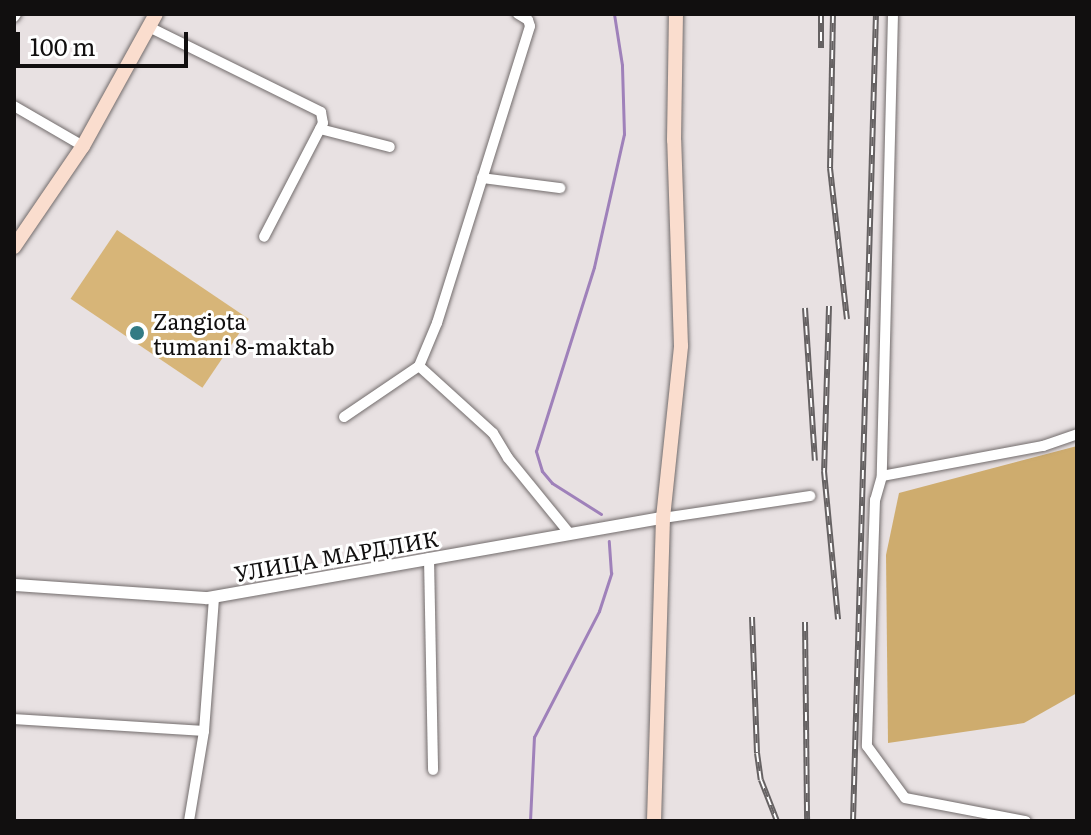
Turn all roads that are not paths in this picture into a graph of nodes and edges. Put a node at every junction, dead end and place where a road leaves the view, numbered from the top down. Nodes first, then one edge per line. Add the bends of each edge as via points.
1 (518, 14) edge
2 (676, 14) edge
3 (893, 14) edge
4 (153, 20) edge
5 (14, 106) edge
6 (320, 129) junction
7 (83, 146) junction
8 (390, 147) dead end
9 (482, 178) junction
10 (560, 188) dead end
11 (264, 237) dead end
12 (14, 247) edge
13 (419, 366) junction
14 (344, 417) dead end
15 (1077, 434) edge
16 (882, 476) junction
17 (810, 496) dead end
18 (663, 518) junction
19 (570, 534) junction
20 (429, 558) junction
21 (14, 585) edge
22 (214, 597) junction
23 (14, 719) edge
24 (204, 731) junction
25 (433, 770) dead end
26 (188, 821) edge
27 (654, 821) edge
28 (1026, 821) edge

1 - 9 street via 530,26
2 - 18 main road via 681,346
3 - 16 street
4 - 6 street via 321,112
4 - 7 main road
5 - 7 street
6 - 8 street
6 - 11 street
7 - 12 main road
9 - 10 street
9 - 13 street
13 - 14 street
13 - 19 street via 493,433
15 - 16 street via 1043,446
16 - 28 street via 875,500 867,746 905,798
17 - 18 street
18 - 19 street, УЛИЦА МАРДЛИК
18 - 27 main road
19 - 20 street, УЛИЦА МАРДЛИК
20 - 22 street, УЛИЦА МАРДЛИК
20 - 25 street
21 - 22 street, УЛИЦА МАРДЛИК
22 - 24 street
23 - 24 street
24 - 26 street

